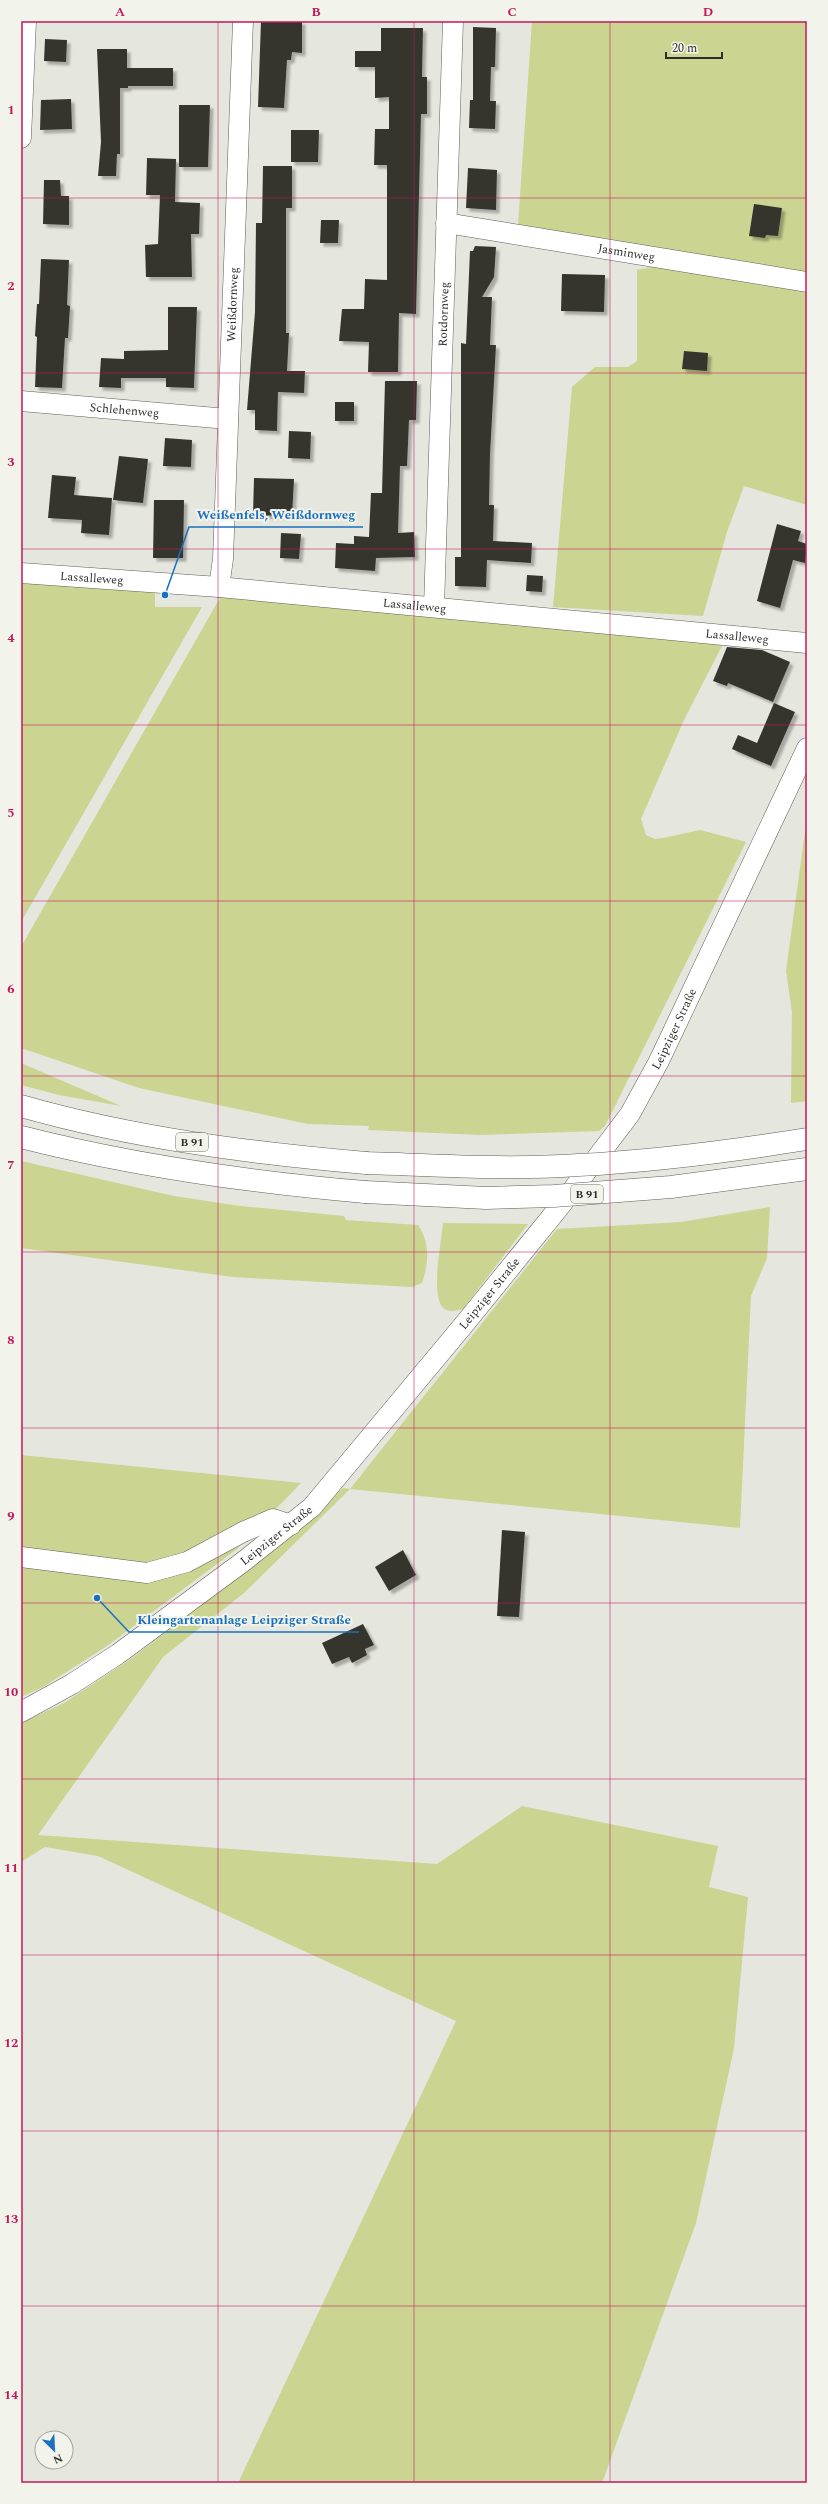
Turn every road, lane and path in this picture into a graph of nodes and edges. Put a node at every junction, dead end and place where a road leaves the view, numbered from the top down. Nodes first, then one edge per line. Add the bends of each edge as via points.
1 (26, 21) edge
2 (243, 21) edge
3 (453, 21) edge
4 (21, 138) edge
5 (446, 223) junction
6 (807, 282) edge
7 (21, 401) edge
8 (228, 419) junction
9 (21, 573) edge
10 (219, 587) junction
11 (434, 607) junction
12 (807, 643) edge
13 (807, 748) edge
14 (21, 1106) edge
15 (21, 1136) edge
16 (807, 1139) edge
17 (807, 1169) edge
18 (291, 1525) junction
19 (21, 1557) edge
20 (21, 1712) edge

1 - 4 street
2 - 8 street, Weißdornweg
3 - 5 street, Rotdornweg
5 - 6 street, Jasminweg
5 - 11 street, Rotdornweg
7 - 8 street, Schlehenweg
8 - 10 street, Weißdornweg via 223,559
9 - 10 street, Lassalleweg
10 - 11 street, Lassalleweg
11 - 12 street, Lassalleweg
13 - 18 street, Leipziger Straße via 659,1061 630,1114 561,1205 354,1459 322,1497
14 - 16 highway, B 91, bridge via 168,1138 296,1157 366,1163 489,1167 577,1165 726,1151
15 - 17 highway, B 91, bridge via 174,1170 285,1185 486,1198 671,1188
18 - 19 street via 273,1519 242,1532 187,1562 147,1573
18 - 20 street, Leipziger Straße via 118,1654 72,1684

